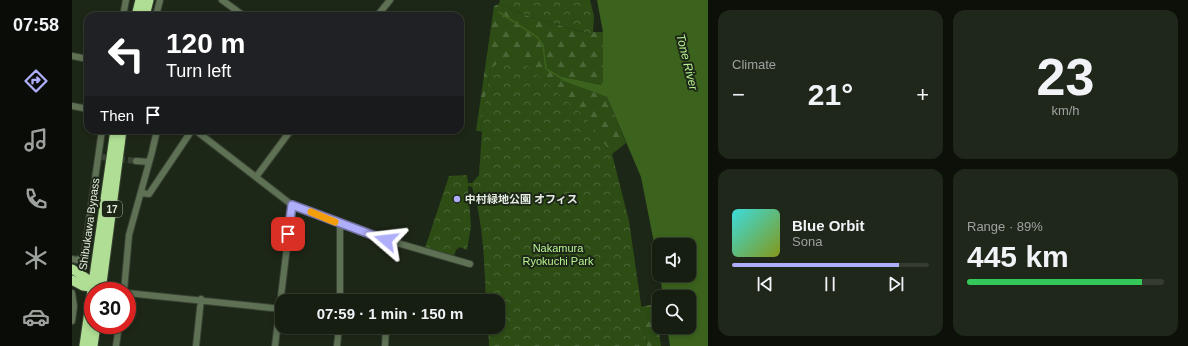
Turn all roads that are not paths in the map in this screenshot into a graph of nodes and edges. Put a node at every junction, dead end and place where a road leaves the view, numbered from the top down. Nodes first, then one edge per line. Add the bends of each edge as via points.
1 (126, 0) edge
2 (140, 0) edge
3 (149, 0) edge
4 (160, 0) edge
5 (222, 0) edge
6 (390, 0) edge
7 (124, 12) edge
8 (137, 12) edge
9 (145, 12) edge
10 (157, 12) edge
11 (238, 12) edge
12 (380, 12) edge
13 (72, 56) edge
14 (84, 59) edge
15 (72, 106) edge
16 (84, 108) edge
17 (102, 134) edge
18 (115, 134) edge
19 (121, 134) edge
20 (156, 134) edge
21 (191, 134) edge
22 (199, 134) edge
23 (288, 134) edge
24 (136, 161) tunnel mouth
25 (149, 162) junction
26 (256, 177) junction
27 (141, 193) junction
28 (292, 205) junction
29 (340, 224) junction
30 (72, 259) edge
31 (470, 264) dead end
32 (72, 269) edge
33 (72, 280) edge
34 (89, 282) edge
35 (98, 282) edge
36 (98, 282) edge
37 (125, 282) edge
38 (84, 284) edge
39 (72, 294) edge
40 (136, 294) edge
41 (282, 294) edge
42 (340, 294) edge
43 (200, 299) junction
44 (275, 308) edge
45 (72, 321) edge
46 (87, 334) edge
47 (95, 334) edge
48 (118, 334) edge
49 (277, 334) edge
50 (338, 334) edge
51 (386, 334) edge
52 (84, 346) edge
53 (93, 346) edge
54 (116, 346) edge
55 (196, 346) edge
56 (275, 346) edge
57 (337, 346) edge
58 (385, 346) edge

1 - 7 street
2 - 8 highway
3 - 9 highway
4 - 10 street
5 - 11 street
6 - 12 street
13 - 14 street
15 - 16 street
17 - 30 street via 84,256 77,260
18 - 35 highway, Shibukawa Bypass / 17
19 - 36 highway, Shibukawa Bypass / 17
20 - 25 street
21 - 27 street via 148,194
22 - 26 street
23 - 26 street
24 - 25 street
25 - 27 street
26 - 28 street
27 - 37 street via 129,235
28 - 29 street
28 - 41 street
29 - 31 street
29 - 42 street
32 - 34 highway
33 - 38 highway
39 - 45 street
40 - 43 street
43 - 44 street
43 - 55 street
46 - 52 highway, Shibukawa Bypass / 17
47 - 53 highway
48 - 54 street
49 - 56 street
50 - 57 street
51 - 58 street

